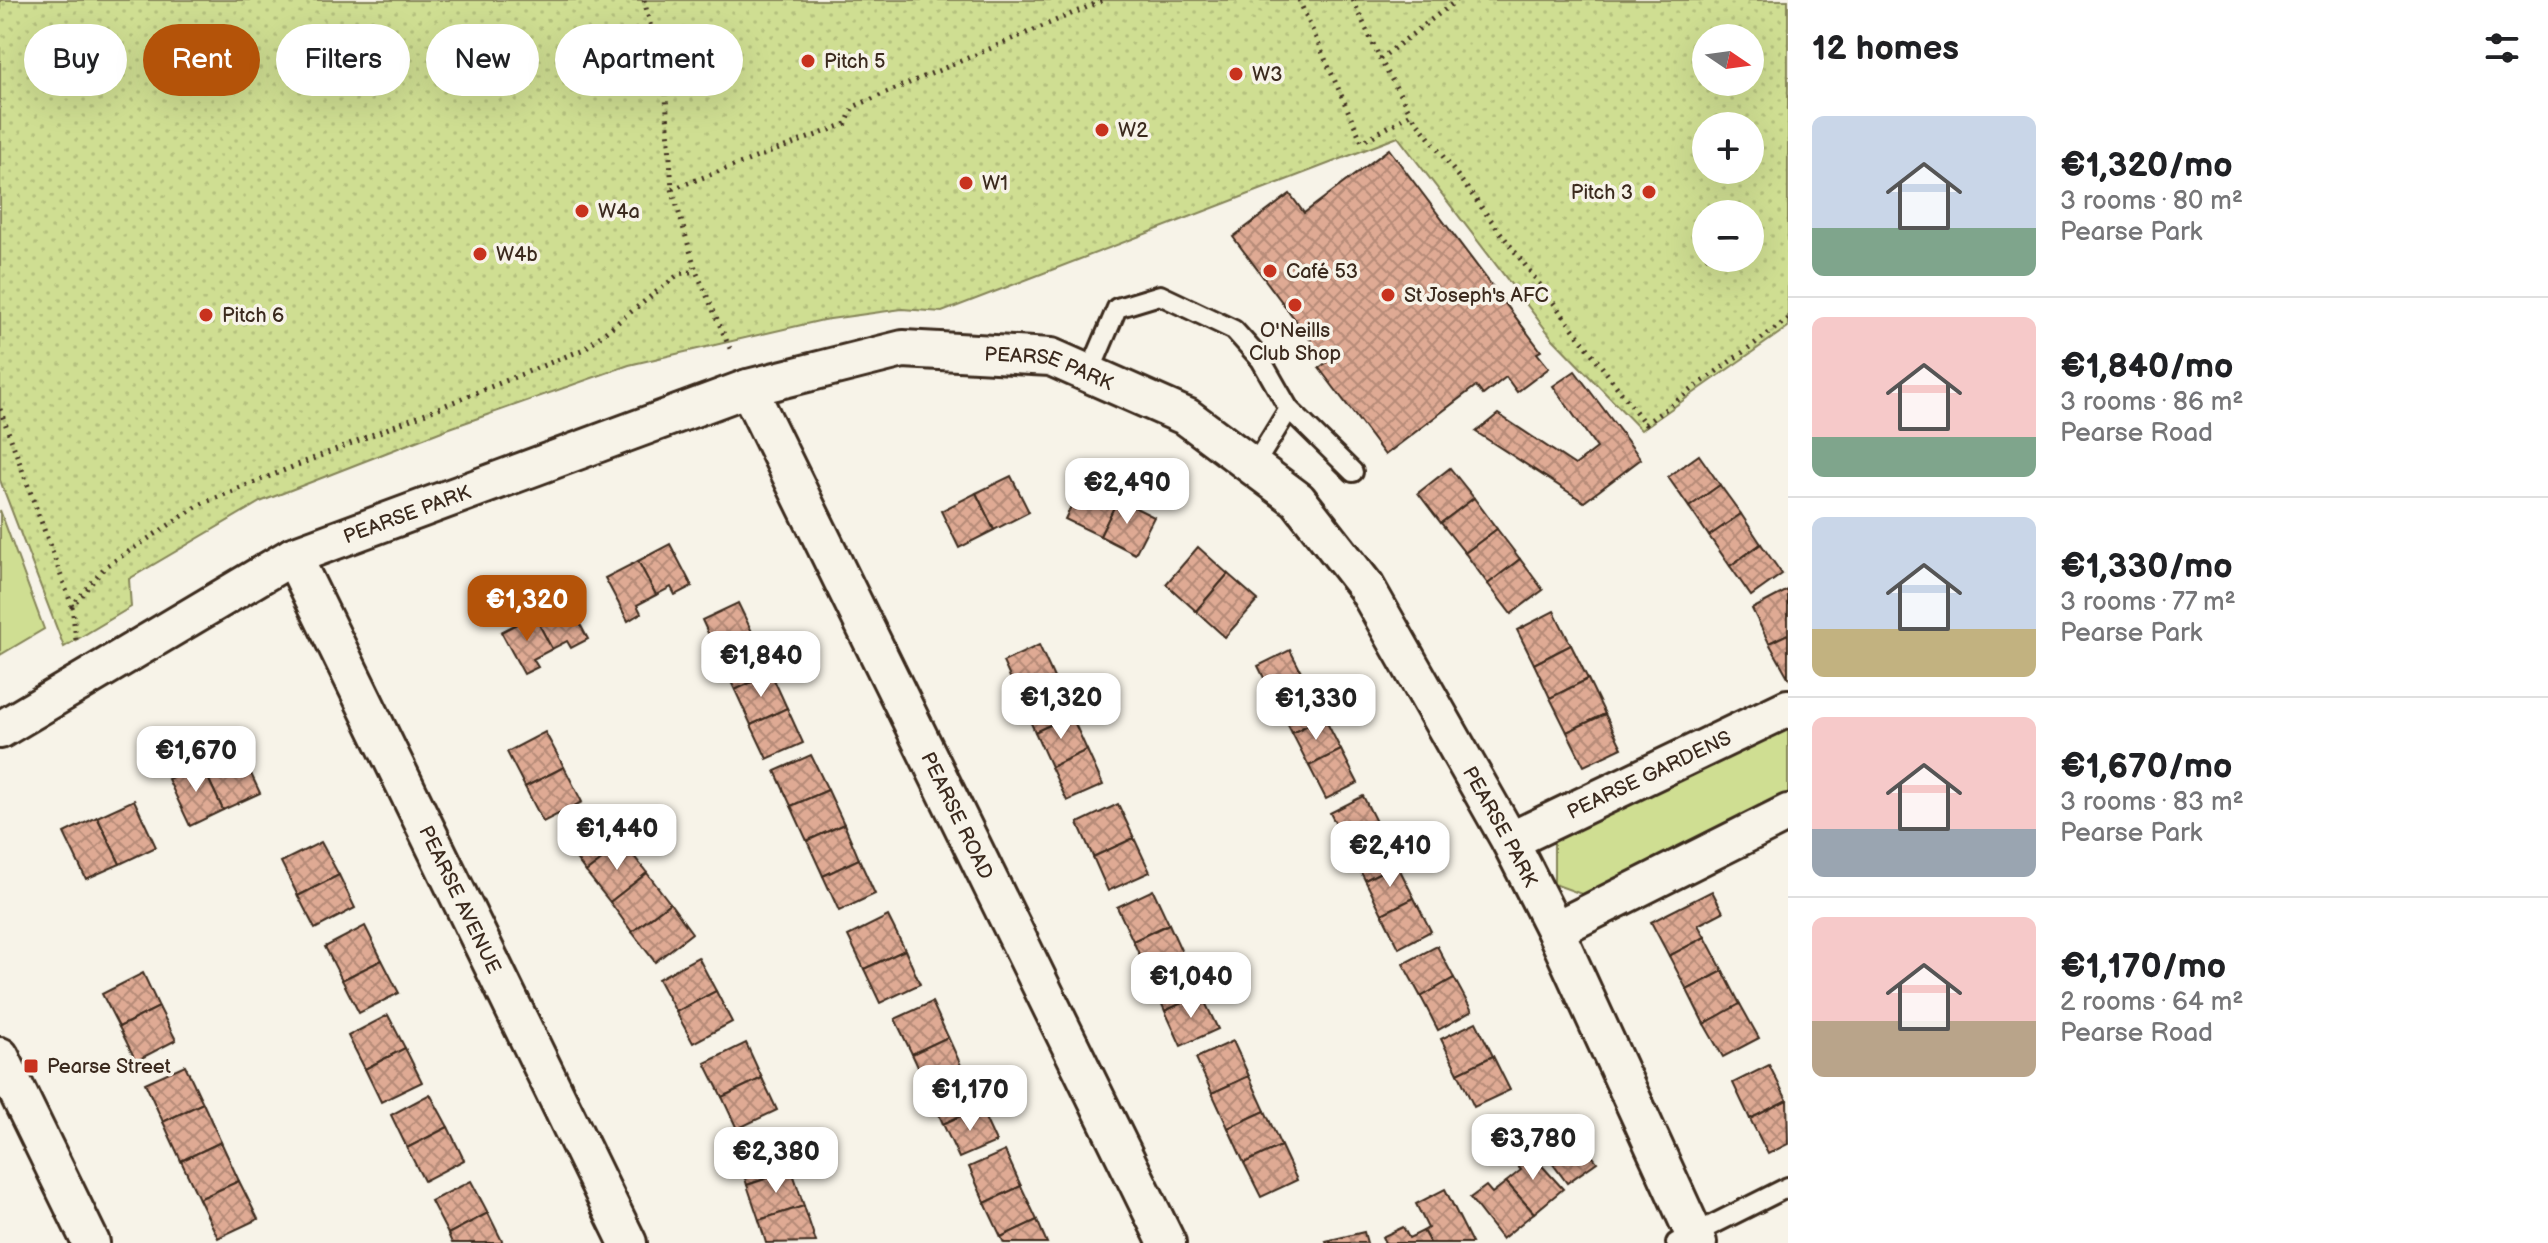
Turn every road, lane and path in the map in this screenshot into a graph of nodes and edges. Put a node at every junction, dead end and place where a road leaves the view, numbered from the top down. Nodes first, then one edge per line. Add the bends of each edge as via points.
1 (644, 0) edge
2 (1104, 0) edge
3 (1299, 0) edge
4 (1353, 0) edge
5 (1457, 0) edge
6 (1380, 59) junction
7 (1411, 114) junction
8 (672, 189) junction
9 (696, 271) junction
10 (1788, 319) edge
11 (1089, 374) junction
12 (748, 388) junction
13 (0, 409) edge
14 (1289, 409) junction
15 (1253, 467) junction
16 (1353, 472) dead end
17 (293, 556) junction
18 (1788, 708) edge
19 (0, 730) edge
20 (1788, 813) edge
21 (1510, 841) junction
22 (1555, 930) junction
23 (0, 1056) edge
24 (1788, 1187) edge
25 (1689, 1240) edge
26 (91, 1243) edge
27 (628, 1243) edge
28 (1167, 1243) edge

1 - 8 path via 665,82
2 - 8 path via 853,107 846,124
3 - 7 path via 1362,142
4 - 6 path
5 - 6 path
6 - 7 path
7 - 10 path via 1645,424
8 - 9 path
9 - 12 path
9 - 13 path via 670,280 584,349 201,504 105,567 72,606
11 - 12 street, PEARSE PARK via 1051,357 903,349
11 - 14 lane via 1117,308 1160,295 1234,330 1261,360
11 - 15 street, PEARSE PARK via 1187,417
12 - 17 street, PEARSE PARK
12 - 28 street, PEARSE ROAD
14 - 15 lane
14 - 16 lane
15 - 21 street, PEARSE PARK via 1298,500 1366,587
17 - 19 street, PEARSE PARK
17 - 27 street, PEARSE AVENUE
18 - 21 street, PEARSE GARDENS
20 - 22 street
21 - 22 street, PEARSE PARK
22 - 25 street, PEARSE PARK
23 - 26 street
24 - 25 lane

